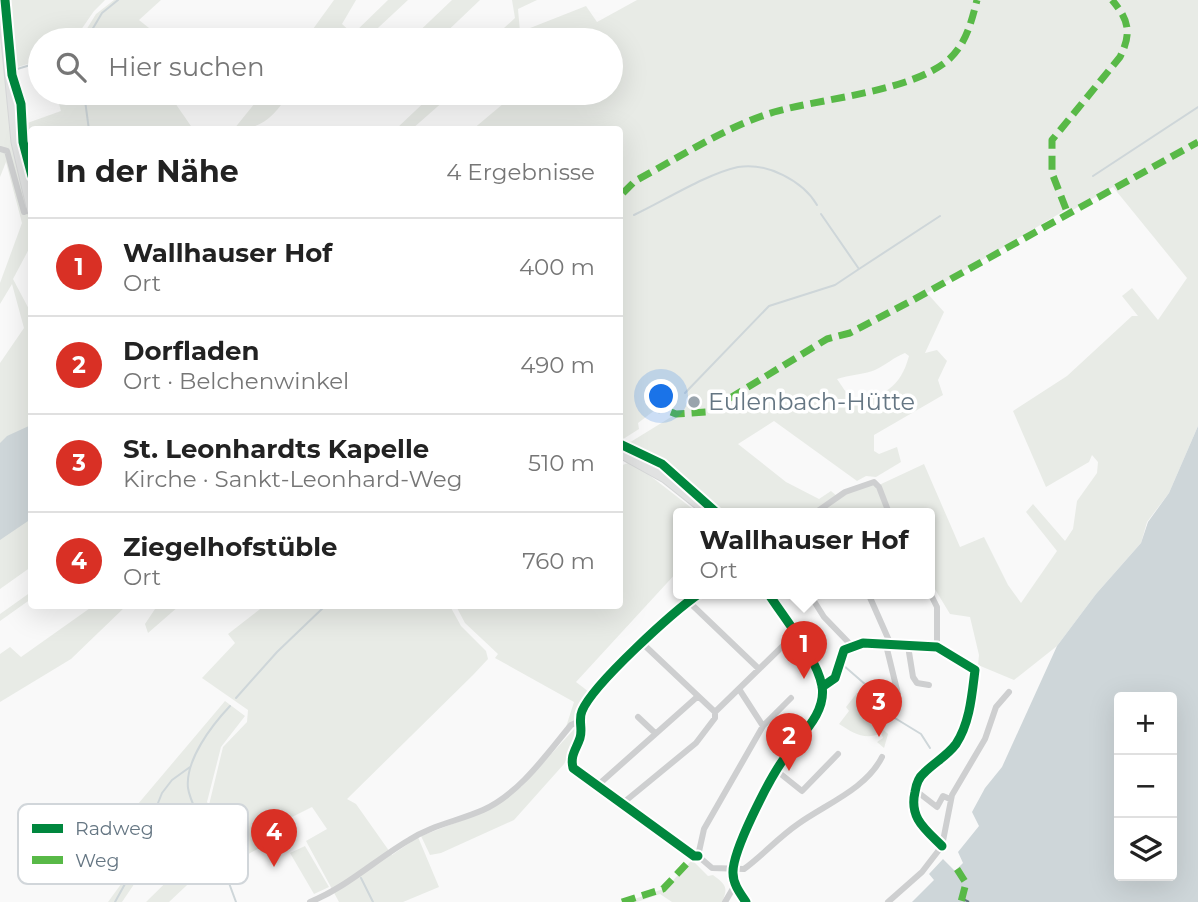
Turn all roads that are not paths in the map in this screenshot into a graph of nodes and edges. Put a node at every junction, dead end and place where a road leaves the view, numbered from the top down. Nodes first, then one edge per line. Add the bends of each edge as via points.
1 (2, 0) edge
2 (0, 149) edge
3 (28, 196) edge
4 (28, 211) edge
5 (623, 455) edge
6 (703, 508) edge
7 (822, 508) edge
8 (887, 508) edge
9 (691, 599) edge
10 (772, 599) edge
11 (813, 599) edge
12 (870, 599) edge
13 (933, 599) edge
14 (688, 601) junction
15 (794, 635) junction
16 (642, 643) junction
17 (851, 645) junction
18 (888, 645) junction
19 (908, 646) junction
20 (937, 648) junction
21 (759, 669) junction
22 (929, 685) dead end
23 (822, 687) junction
24 (738, 688) junction
25 (1009, 692) dead end
26 (898, 694) dead end
27 (697, 697) junction
28 (791, 698) dead end
29 (715, 712) junction
30 (638, 717) dead end
31 (580, 721) junction
32 (763, 726) junction
33 (655, 733) junction
34 (838, 754) dead end
35 (882, 757) dead end
36 (777, 771) junction
37 (597, 785) junction
38 (915, 790) junction
39 (950, 799) junction
40 (623, 803) junction
41 (942, 846) junction
42 (698, 856) junction
43 (733, 871) junction
44 (735, 885) junction
45 (310, 902) edge
46 (725, 902) edge
47 (746, 902) edge
48 (888, 902) edge

1 - 3 main road via 16,142
2 - 4 street via 7,151 23,212
5 - 6 main road via 665,478
7 - 8 street via 845,492 874,482
9 - 14 street
10 - 15 main road
11 - 17 street
12 - 18 street
13 - 20 street
14 - 16 street
14 - 21 street
15 - 21 street
15 - 23 main road via 816,667
16 - 27 street
16 - 31 street via 593,695
17 - 18 street
17 - 23 street via 841,656 835,678
18 - 19 street
18 - 26 street
19 - 20 street
19 - 22 street via 913,677 917,683
20 - 38 street via 975,670 972,693 958,741 919,777
21 - 24 street
23 - 36 main road via 817,715
24 - 29 street
24 - 32 street
25 - 39 street via 996,706 985,739
27 - 29 street
27 - 33 street
28 - 32 street
29 - 40 street via 696,743
30 - 33 street
31 - 37 street via 581,735 570,758 573,768
31 - 45 street via 499,800 418,834 339,890
32 - 42 street via 704,830
33 - 37 street
34 - 36 street via 802,791
35 - 43 street via 877,767 842,797 798,824 744,869
36 - 43 main road via 736,853
37 - 40 street
38 - 39 street via 937,807 943,796
38 - 41 street via 912,808 918,822
39 - 41 street
40 - 42 street
41 - 48 street via 928,866
42 - 43 street via 712,868
43 - 44 main road
44 - 46 street
44 - 47 main road

